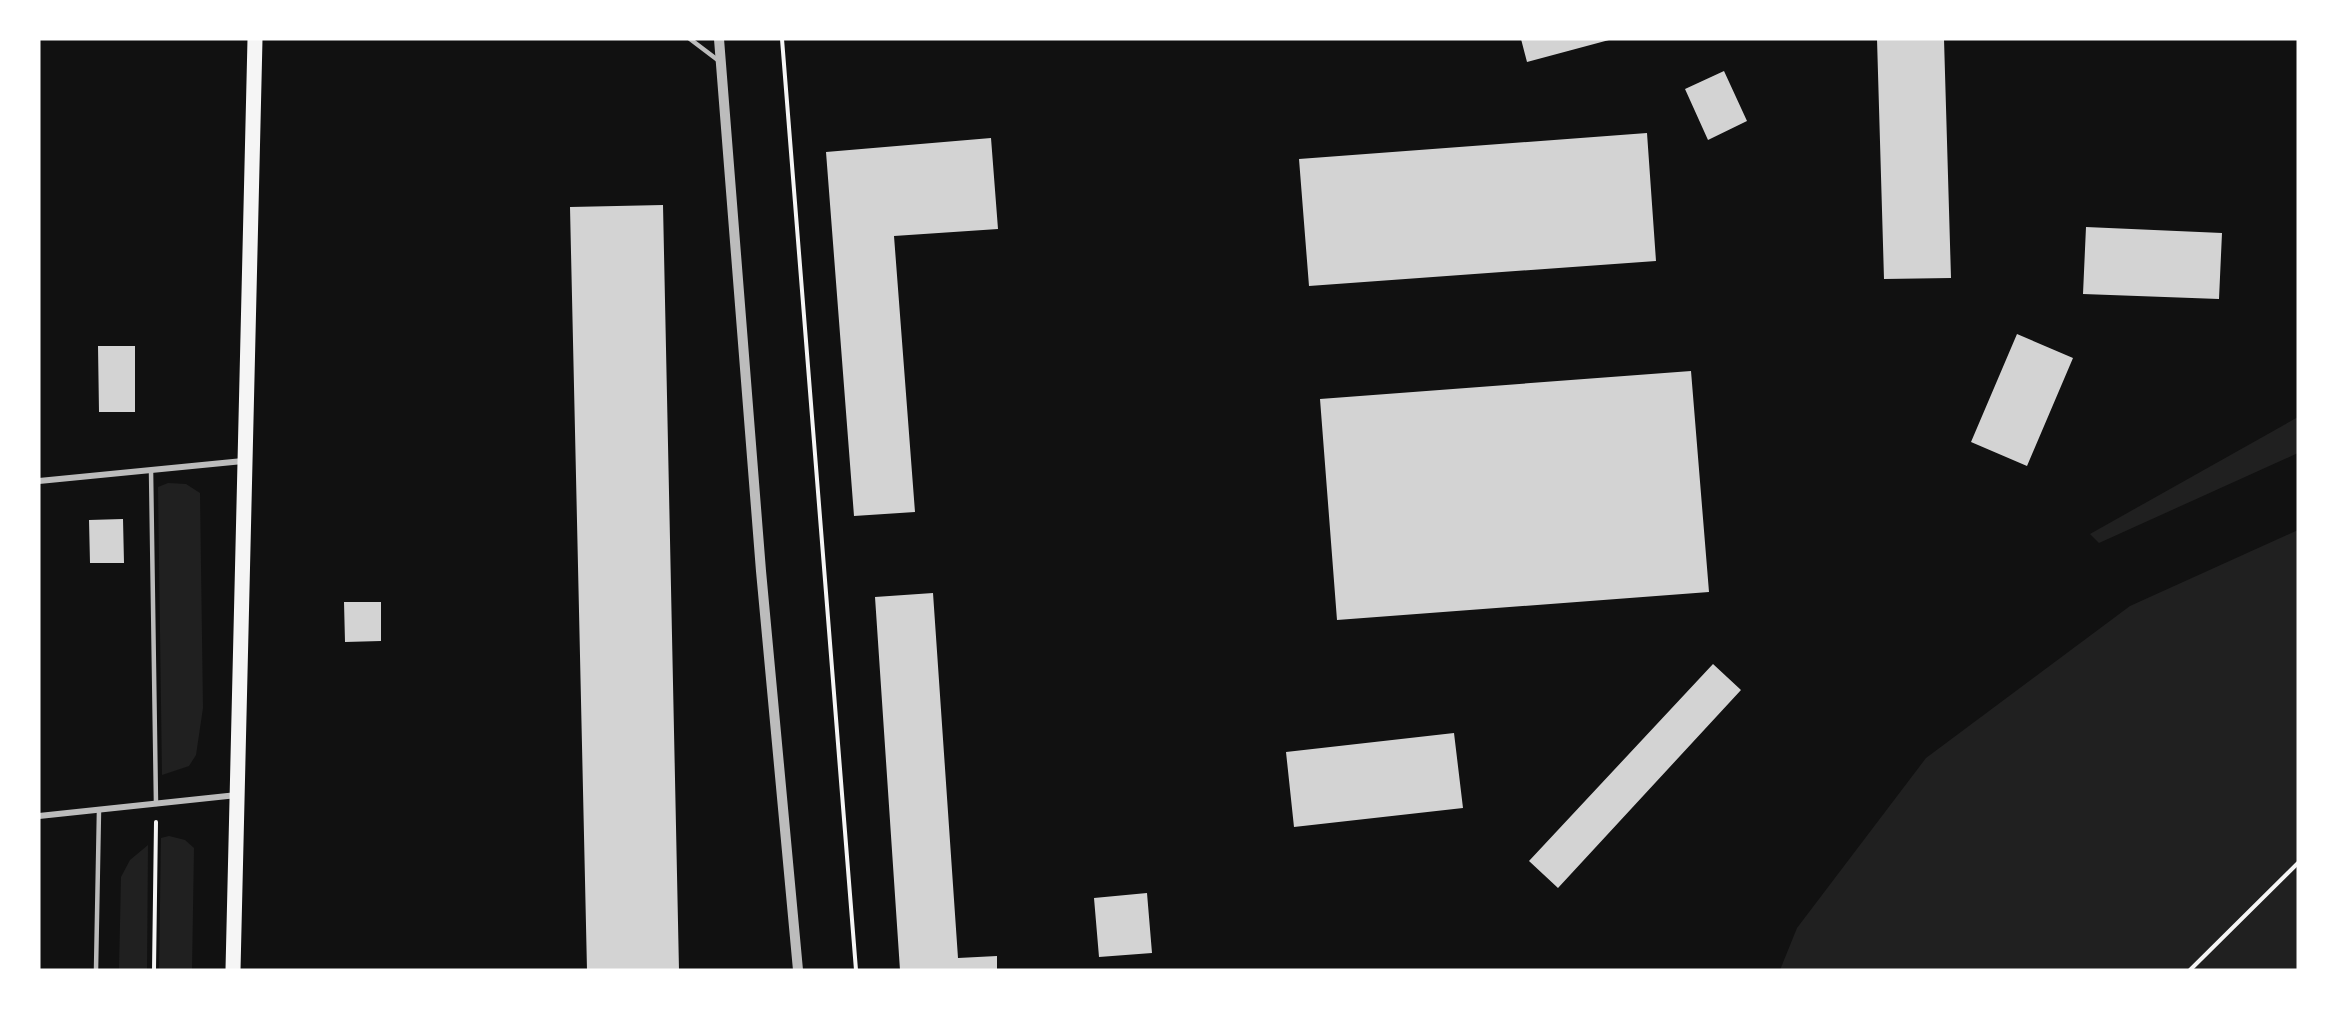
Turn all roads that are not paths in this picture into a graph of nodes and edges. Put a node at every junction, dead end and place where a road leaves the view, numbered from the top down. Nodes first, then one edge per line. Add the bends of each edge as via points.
1 (255, 39) edge
2 (690, 39) edge
3 (719, 39) edge
4 (721, 63) junction
5 (243, 461) junction
6 (151, 470) junction
7 (39, 481) edge
8 (238, 795) junction
9 (156, 804) junction
10 (99, 810) junction
11 (39, 816) edge
12 (96, 970) edge
13 (233, 970) edge
14 (798, 970) edge

1 - 5 main road
2 - 4 lane
3 - 4 street
4 - 14 street via 761,571
5 - 6 street
5 - 8 main road
6 - 7 street
6 - 9 lane
8 - 9 street
8 - 13 main road
9 - 10 street
10 - 11 street
10 - 12 lane

